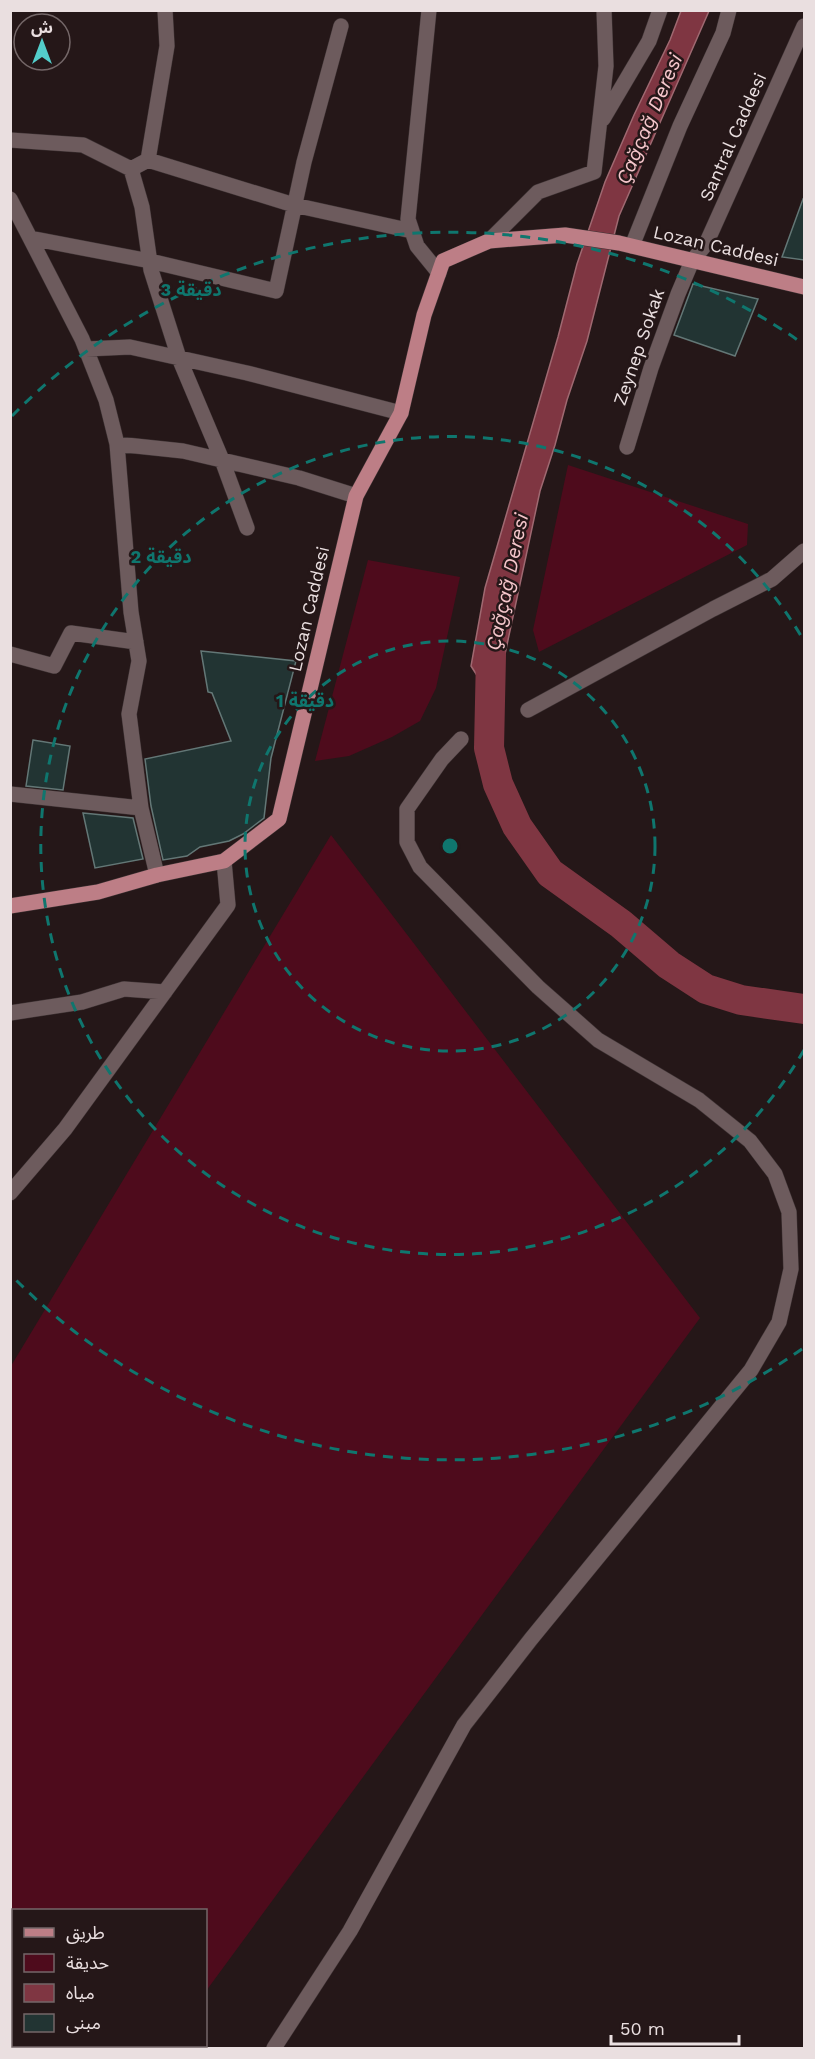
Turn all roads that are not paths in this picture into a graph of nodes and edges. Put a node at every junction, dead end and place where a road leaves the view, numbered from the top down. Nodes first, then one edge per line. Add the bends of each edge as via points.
1 (165, 10) edge
2 (429, 10) edge
3 (604, 10) edge
4 (660, 10) edge
5 (729, 10) edge
6 (341, 26) dead end
7 (804, 27) edge
8 (600, 123) junction
9 (10, 140) edge
10 (148, 160) junction
11 (131, 169) junction
12 (10, 200) edge
13 (294, 206) junction
14 (412, 231) junction
15 (30, 238) junction
16 (489, 241) junction
17 (625, 245) junction
18 (150, 261) junction
19 (692, 261) junction
20 (439, 273) junction
21 (804, 287) edge
22 (86, 349) junction
23 (179, 358) junction
24 (401, 413) junction
25 (117, 444) junction
26 (627, 447) dead end
27 (222, 460) junction
28 (356, 496) junction
29 (247, 528) dead end
30 (804, 551) edge
31 (136, 642) junction
32 (10, 654) edge
33 (528, 710) dead end
34 (461, 739) dead end
35 (10, 794) edge
36 (141, 808) junction
37 (224, 861) junction
38 (157, 875) junction
39 (10, 906) edge
40 (165, 992) junction
41 (10, 1013) edge
42 (10, 1193) edge
43 (274, 2049) edge

1 - 10 street via 167,46
2 - 14 street via 408,219
3 - 8 street via 606,66
4 - 8 street via 649,41
5 - 17 street via 723,33
6 - 13 street
7 - 19 street, Santral Caddesi via 706,244
8 - 16 street via 594,172 538,192
9 - 11 street via 83,145
10 - 11 street
10 - 13 street
11 - 18 street via 142,207
12 - 15 street
13 - 14 street
13 - 18 street via 276,291
14 - 20 street via 417,246
15 - 18 street
15 - 22 street
16 - 17 main road, Lozan Caddesi via 565,235
16 - 20 main road, Lozan Caddesi via 443,261
17 - 19 main road, Lozan Caddesi
18 - 23 street
19 - 21 main road, Lozan Caddesi
19 - 26 street, Zeynep Sokak via 651,368
20 - 24 main road, Lozan Caddesi via 424,315
22 - 23 street via 130,346
22 - 25 street via 106,400
23 - 24 street
23 - 27 street
24 - 28 main road, Lozan Caddesi
25 - 27 street via 183,451
25 - 31 street
27 - 28 street
27 - 29 street
28 - 37 main road, Lozan Caddesi via 279,819
30 - 33 street via 772,579
31 - 32 street via 71,633 54,666
31 - 36 street via 139,661 129,714
34 - 43 street via 407,809 407,842 420,867 538,987 598,1041 699,1100 750,1141 775,1174 789,1212 791,1269 779,1322 751,1370 464,1725 350,1931
35 - 36 street
36 - 38 street
37 - 38 main road, Lozan Caddesi
37 - 40 street via 228,904
38 - 39 main road, Lozan Caddesi via 98,892
40 - 41 street via 124,989 82,1002
40 - 42 street via 65,1129

